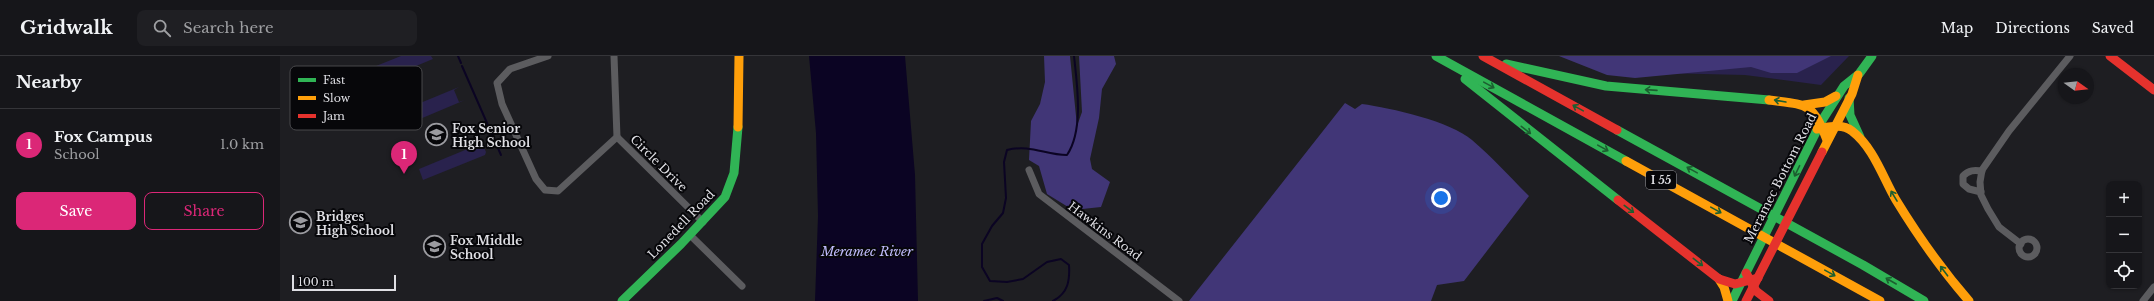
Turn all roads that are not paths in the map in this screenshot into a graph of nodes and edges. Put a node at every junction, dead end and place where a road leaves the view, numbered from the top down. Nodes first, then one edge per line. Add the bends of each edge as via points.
1 (548, 56) edge
2 (614, 56) edge
3 (739, 56) edge
4 (1483, 56) edge
5 (1872, 56) edge
6 (2070, 56) edge
7 (2110, 56) edge
8 (1439, 58) edge
9 (1493, 62) junction
10 (1859, 74) junction
11 (2154, 90) edge
12 (1836, 96) junction
13 (1849, 98) junction
14 (1804, 105) junction
15 (1820, 126) junction
16 (1834, 126) junction
17 (617, 137) junction
18 (1827, 140) junction
19 (1864, 146) junction
20 (1029, 170) dead end
21 (1982, 171) junction
22 (1981, 192) junction
23 (703, 222) junction
24 (690, 235) junction
25 (2021, 244) dead end
26 (1753, 276) junction
27 (1719, 278) junction
28 (1740, 284) junction
29 (742, 286) dead end
30 (2154, 287) edge
31 (622, 301) edge
32 (1180, 301) edge
33 (1728, 301) edge
34 (1732, 301) edge
35 (1746, 301) edge
36 (1769, 301) edge
37 (1880, 301) edge
38 (1924, 301) edge
39 (1969, 301) edge
40 (2143, 301) edge

1 - 17 street, Circle Drive via 510,69 497,82 502,104 536,180 545,190 558,191
2 - 17 street, Circle Drive
3 - 23 main road, Lonedell Road via 732,182 724,197
4 - 9 main road, I 55
5 - 10 main road, Meramec Bottom Road
6 - 21 street via 2009,131
7 - 11 main road
8 -> 27 main road via 1522,126
8 -> 37 main road, I 55
14 -> 9 main road via 1746,97 1606,86
38 -> 9 main road, I 55 via 1857,261
10 - 12 main road, Meramec Bottom Road
10 - 13 main road, Meramec Bottom Road
12 - 14 main road via 1826,102
12 - 15 main road, Meramec Bottom Road
13 - 16 main road, Meramec Bottom Road
13 - 19 main road via 1850,115
14 - 15 main road via 1814,112
15 - 16 main road
15 - 18 main road
15 -> 26 main road, Meramec Bottom Road via 1789,187
16 - 18 main road, Meramec Bottom Road
16 - 19 main road via 1853,131
17 - 23 street, Circle Drive
18 - 26 main road, Meramec Bottom Road
39 -> 19 main road via 1955,286 1919,235
20 - 32 street, Hawkins Road via 1039,194
21 - 22 street
21 - 22 street via 1974,170 1963,176 1963,184 1969,189
22 - 25 street via 1999,227
23 - 24 main road, Lonedell Road
24 - 29 street
24 - 31 main road, Lonedell Road
26 - 28 main road, Meramec Bottom Road
26 - 35 main road, Meramec Bottom Road
26 - 36 main road
27 - 28 main road
27 - 33 main road
28 - 34 main road, Meramec Bottom Road
30 - 40 street

